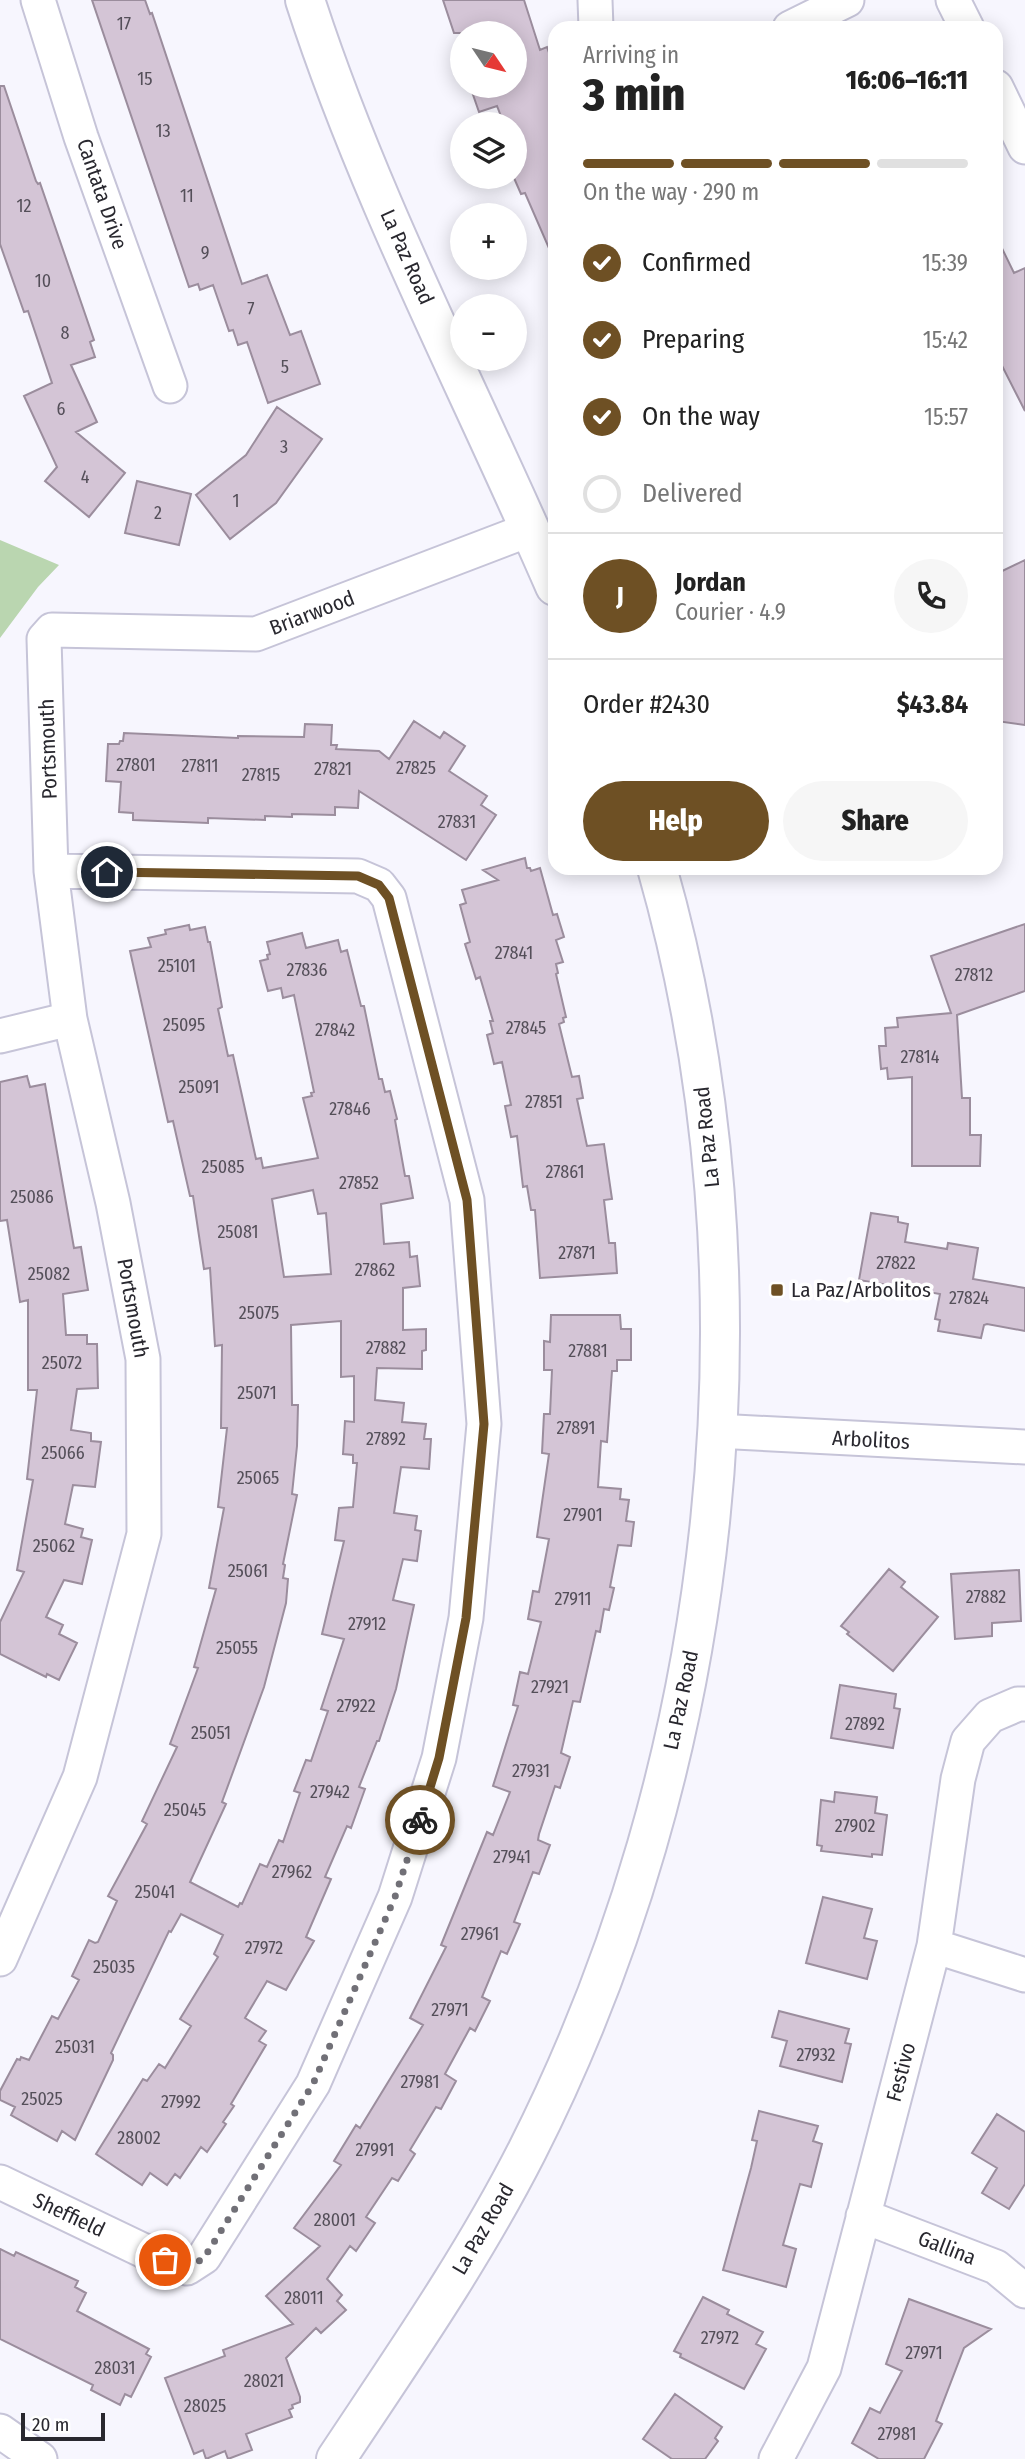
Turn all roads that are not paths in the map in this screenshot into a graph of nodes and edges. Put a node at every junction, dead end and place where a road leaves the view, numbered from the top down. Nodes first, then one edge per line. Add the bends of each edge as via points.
1 (38, 0) edge
2 (305, 0) edge
3 (595, 0) edge
4 (847, 0) edge
5 (954, 0) edge
6 (596, 21) edge
7 (804, 21) edge
8 (964, 21) edge
9 (1003, 101) edge
10 (1025, 147) edge
11 (170, 386) dead end
12 (531, 529) junction
13 (548, 569) edge
14 (44, 639) joint
15 (51, 871) junction
16 (659, 875) edge
17 (70, 1019) junction
18 (0, 1036) edge
19 (716, 1431) junction
20 (1025, 1447) edge
21 (1025, 1703) edge
22 (8, 1926) edge
23 (934, 1946) junction
24 (0, 1959) edge
25 (1025, 1975) edge
26 (0, 2182) edge
27 (863, 2216) junction
28 (1025, 2291) edge
29 (0, 2431) edge
30 (39, 2459) edge
31 (336, 2459) edge
32 (776, 2459) edge

1 - 11 street, Cantata Drive via 81,137
2 - 12 main road, La Paz Road via 374,184
3 - 6 street
4 - 7 street
5 - 8 street
9 - 10 street
12 - 13 main road, La Paz Road
12 - 14 street, Briarwood via 256,634 52,630
14 - 15 street, Portsmouth
15 - 17 street, Portsmouth
15 - 26 street, Sheffield via 358,876 379,885 389,898 467,1200 484,1424 466,1618 439,1758 395,1897 313,2084 204,2258 187,2268 165,2260
16 - 19 main road, La Paz Road via 695,1041 710,1154 719,1296
17 - 18 street
17 - 22 street, Portsmouth via 143,1359 144,1534 80,1777
19 - 20 street, Arbolitos
19 - 31 main road, La Paz Road via 707,1549 692,1650 648,1838 610,1957 558,2085 501,2200 442,2300
21 - 23 street, Festivo via 990,1716 968,1741 958,1779
22 - 24 street, Portsmouth
23 - 25 street
23 - 27 street, Festivo
27 - 28 street, Gallina via 996,2267
27 - 32 street, Festivo via 824,2368
29 - 30 street

